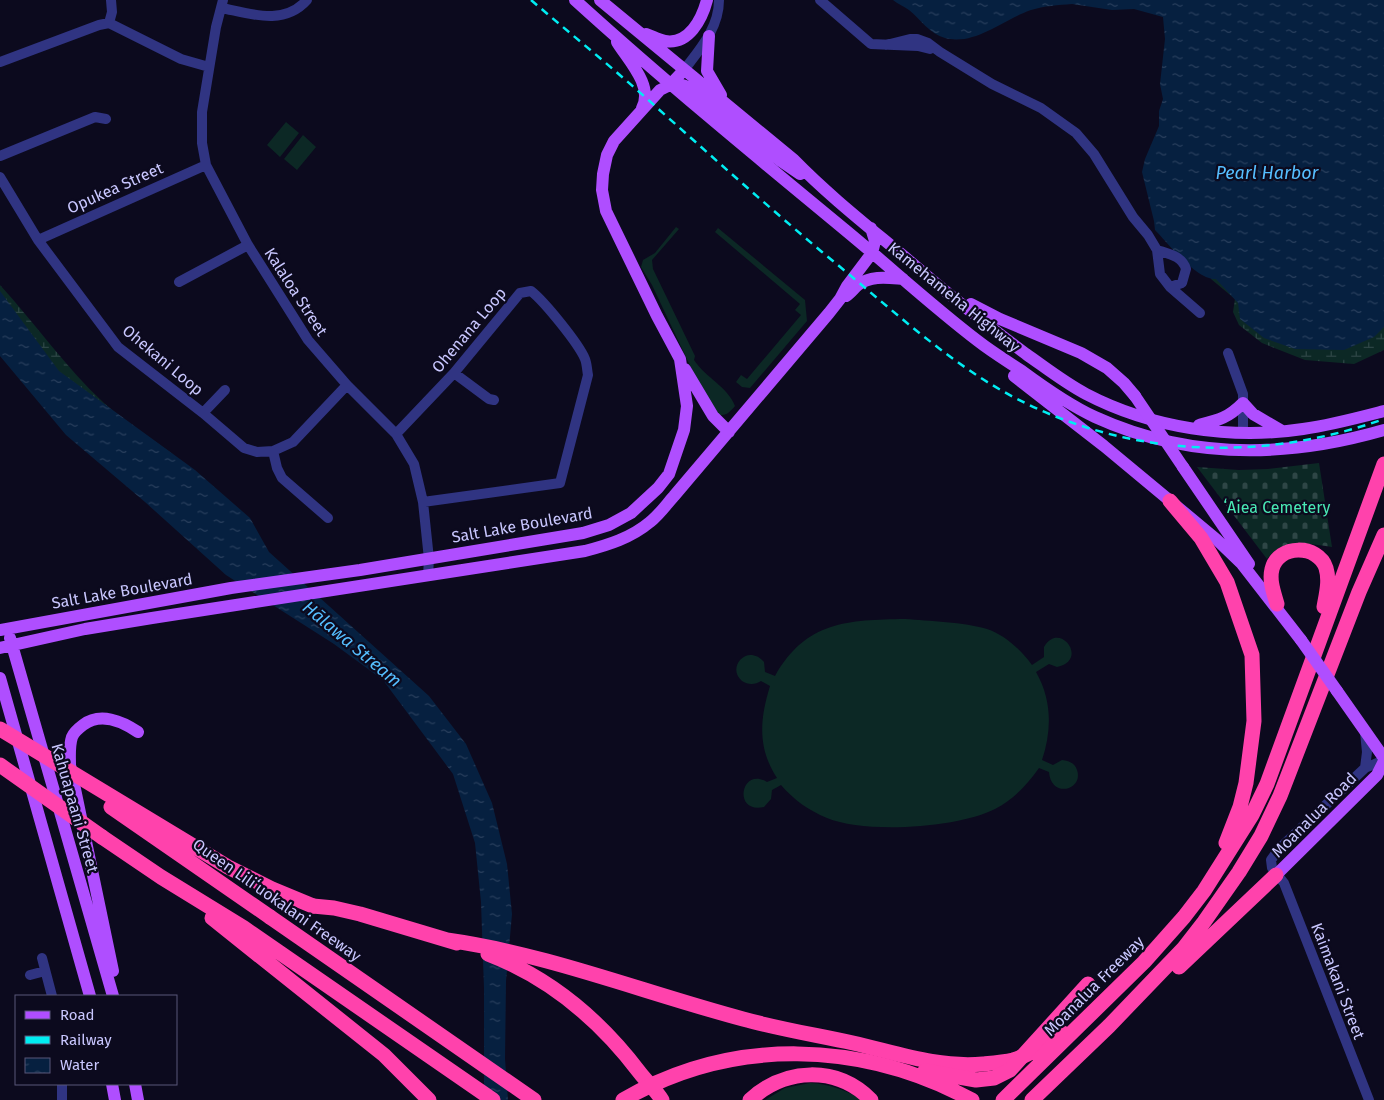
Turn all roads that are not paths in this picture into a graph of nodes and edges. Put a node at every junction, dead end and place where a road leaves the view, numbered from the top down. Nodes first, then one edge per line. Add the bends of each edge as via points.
1 (111, 0) edge
2 (307, 0) edge
3 (575, 0) edge
4 (600, 0) edge
5 (707, 0) edge
6 (718, 0) edge
7 (820, 0) edge
8 (223, 4) edge
9 (109, 23) junction
10 (637, 31) junction
11 (610, 32) junction
12 (709, 36) junction
13 (0, 62) edge
14 (209, 67) junction
15 (684, 70) junction
16 (670, 85) junction
17 (642, 108) junction
18 (734, 111) junction
19 (106, 120) dead end
20 (0, 156) edge
21 (206, 165) junction
22 (0, 177) edge
23 (814, 181) junction
24 (871, 228) junction
25 (38, 240) junction
26 (248, 245) junction
27 (1157, 250) junction
28 (872, 253) junction
29 (903, 279) junction
30 (179, 282) dead end
31 (1170, 287) junction
32 (944, 290) junction
33 (838, 302) junction
34 (1200, 313) dead end
35 (978, 342) junction
36 (1228, 353) dead end
37 (680, 358) junction
38 (454, 373) junction
39 (347, 385) junction
40 (225, 390) dead end
41 (494, 400) dead end
42 (1243, 403) junction
43 (1384, 411) edge
44 (203, 413) junction
45 (1189, 428) junction
46 (1384, 430) edge
47 (1282, 431) junction
48 (729, 432) junction
49 (1243, 433) junction
50 (396, 434) junction
51 (1216, 450) junction
52 (272, 451) junction
53 (1384, 464) edge
54 (1170, 501) junction
55 (423, 502) junction
56 (328, 518) dead end
57 (1384, 535) edge
58 (429, 559) junction
59 (428, 575) junction
60 (1277, 604) junction
61 (3, 629) edge
62 (1301, 640) junction
63 (1317, 645) junction
64 (6, 647) edge
65 (0, 678) edge
66 (0, 729) edge
67 (1365, 730) junction
68 (138, 732) dead end
69 (1384, 740) edge
70 (1384, 760) edge
71 (0, 765) edge
72 (1365, 768) junction
73 (1276, 875) junction
74 (1204, 891) junction
75 (238, 931) junction
76 (42, 958) dead end
77 (520, 962) junction
78 (45, 971) junction
79 (30, 975) dead end
80 (1088, 984) dead end
81 (52, 995) edge
82 (90, 995) edge
83 (113, 995) edge
84 (117, 995) edge
85 (1096, 1008) junction
86 (1109, 1026) junction
87 (860, 1059) junction
88 (1054, 1078) junction
89 (62, 1085) edge
90 (112, 1085) edge
91 (135, 1085) edge
92 (661, 1098) edge
93 (62, 1100) edge
94 (115, 1100) edge
95 (138, 1100) edge
96 (429, 1100) edge
97 (493, 1100) edge
98 (534, 1100) edge
99 (623, 1100) edge
100 (750, 1100) edge
101 (871, 1100) edge
102 (972, 1100) edge
103 (1003, 1100) edge
104 (1032, 1100) edge
105 (1042, 1100) edge
106 (1369, 1100) edge

1 - 9 street
2 - 8 street via 278,16 260,16
3 - 11 main road, Kamehameha Highway
4 - 10 main road, Kamehameha Highway
5 - 10 main road via 698,23 683,38 665,41
6 - 12 street via 717,16
7 - 27 street via 871,44 918,46 940,52 992,84 1041,108 1076,133 1094,154
8 - 14 street, Kalaloa Street
9 - 13 street
9 - 14 street via 181,59
10 - 15 main road, Kamehameha Highway
11 - 16 main road, Kamehameha Highway
11 - 17 main road via 643,83 646,98
12 - 15 street
12 - 18 main road via 707,71 718,92
14 - 21 street, Kalaloa Street via 201,128
15 - 16 main road, Salt Lake Boulevard
15 - 18 main road, Kamehameha Highway
16 - 17 main road, Salt Lake Boulevard
16 - 23 main road via 684,85 694,91 781,161
16 - 28 main road, Kamehameha Highway
17 - 37 main road, Salt Lake Boulevard via 614,141 603,174 602,190 606,212
18 - 23 main road, Kamehameha Highway via 794,160
19 - 20 street via 95,117
21 - 25 street, Opukea Street
21 - 26 street, Kalaloa Street
22 - 25 street, Ohekani Loop
23 - 24 main road, Kamehameha Highway
24 - 28 main road via 875,241
24 - 32 main road, Kamehameha Highway
25 - 44 street, Ohekani Loop via 118,347
26 - 30 street
26 - 39 street, Kalaloa Street via 308,340
27 - 31 street via 1160,274
27 - 31 street via 1173,254 1184,262 1186,269 1182,283
28 - 29 main road, Kamehameha Highway
28 - 33 main road, Salt Lake Boulevard
29 - 33 main road via 868,280
29 - 35 main road, Kamehameha Highway
31 - 34 street
32 - 45 main road, Kamehameha Highway via 1001,336 1085,394 1137,415
32 - 60 main road, bridge via 1000,319 1081,353 1107,368 1124,384
33 - 48 main road, Salt Lake Boulevard
35 - 51 main road, Kamehameha Highway via 1046,390 1095,417 1146,435
35 - 54 main road via 1010,373
36 - 42 street via 1243,394
37 - 48 main road via 705,404
37 - 58 main road, Salt Lake Boulevard via 687,406 684,430 669,474 631,513 609,525 583,533
38 - 41 street
38 - 50 street, Ohenana Loop
38 - 55 street, Ohenana Loop via 520,293 531,291 577,345 586,360 588,375 560,483
39 - 50 street, Kalaloa Street
39 - 52 street, Ohekani Loop via 293,442
40 - 44 street
42 - 45 main road via 1222,420
42 - 47 main road via 1253,414
42 - 49 street
43 - 47 main road, Kamehameha Highway via 1347,421
44 - 52 street, Ohekani Loop via 244,448 257,452
45 - 49 main road, Kamehameha Highway
46 - 51 main road, Kamehameha Highway via 1301,448
47 - 49 main road, Kamehameha Highway
48 - 59 main road, Salt Lake Boulevard via 661,511 629,536 585,551
49 - 51 main road
50 - 55 street, Kalaloa Street via 414,464
52 - 56 street via 282,478
53 - 63 highway
54 - 62 main road via 1242,564
54 - 74 highway via 1201,538 1227,582 1252,655 1254,721 1246,783 1232,830
55 - 58 street, Kalaloa Street
57 - 86 highway via 1261,836 1222,897 1182,949
58 - 59 street, Kalaloa Street
58 - 61 main road, Salt Lake Boulevard via 231,588
59 - 64 main road, Salt Lake Boulevard via 86,629
60 - 62 main road
60 - 63 highway via 1271,580 1274,563 1281,556 1299,550 1319,557 1328,577
61 - 64 main road, Kahuapaani Street
62 - 67 main road, bridge
63 - 74 highway via 1267,784 1252,815
64 - 83 main road, Kahuapaani Street
65 - 82 main road
66 - 77 highway, bridge via 228,867 272,889 313,906 360,914
66 - 98 highway, Queen Liliʻuokalani Freeway, bridge
67 - 69 main road
67 - 70 main road
67 - 72 street
68 - 84 main road via 119,721 97,718 78,729 70,748 70,765
70 - 72 street, Moanalua Road
70 - 73 main road, Moanalua Road via 1376,775
71 - 75 highway, bridge
72 - 73 street, Moanalua Road via 1273,855 1271,865
73 - 86 highway via 1160,984
73 - 106 street, Kaimakani Street via 1284,883
74 - 85 highway, Moanalua Freeway via 1144,962
75 - 96 highway via 384,1055
75 - 97 highway
76 - 78 street
77 - 85 highway via 926,1062 982,1064 1014,1060 1052,1040
77 - 92 highway via 600,1026
78 - 79 street
78 - 81 street
80 - 87 highway, bridge via 1010,1070 994,1078 957,1078
85 - 103 highway, Moanalua Freeway
86 - 88 highway
87 - 99 highway, bridge via 776,1053 730,1060 690,1070
87 - 102 highway, bridge via 908,1072
88 - 104 highway
88 - 105 highway
89 - 93 street
90 - 94 main road
91 - 95 main road
100 - 101 highway via 778,1081 812,1074 841,1080

